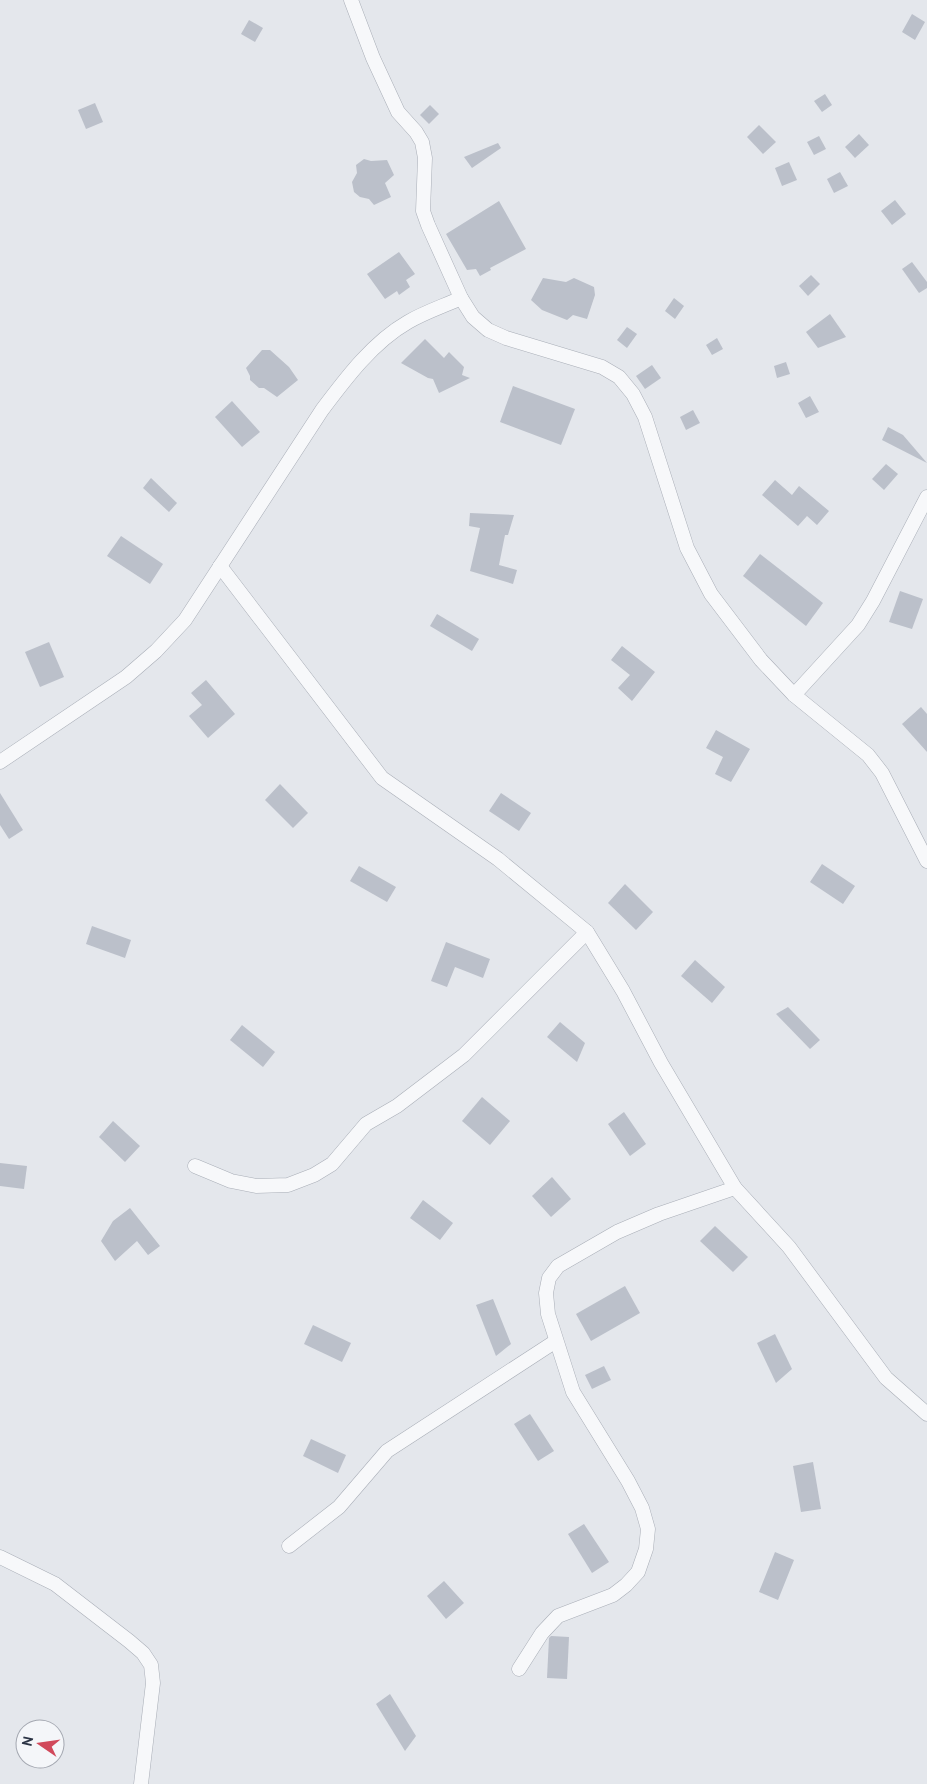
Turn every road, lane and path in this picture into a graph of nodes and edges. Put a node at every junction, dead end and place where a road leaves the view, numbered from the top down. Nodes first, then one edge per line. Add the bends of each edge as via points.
1 (351, 0) edge
2 (461, 298) junction
3 (927, 497) edge
4 (220, 566) junction
5 (794, 695) junction
6 (0, 762) edge
7 (927, 861) edge
8 (587, 932) junction
9 (195, 1166) dead end
10 (735, 1188) junction
11 (556, 1341) junction
12 (927, 1414) edge
13 (289, 1546) dead end
14 (0, 1557) edge
15 (519, 1669) dead end
16 (141, 1784) edge

1 - 2 street via 398,112 422,142 426,158 423,211
2 - 4 street via 407,322 346,378
2 - 5 street via 473,317 488,330 602,367 619,377 634,394 645,417 687,548 698,572 762,660
3 - 5 street via 858,626
4 - 6 street via 185,620 156,651 126,677
4 - 8 street via 382,778 498,859
5 - 7 street via 868,755 882,773
8 - 9 street via 464,1055 397,1106 366,1124 332,1164 314,1175 288,1184 256,1186 231,1181
8 - 10 street
10 - 11 street via 618,1232 558,1266 549,1278 546,1292
10 - 12 street via 788,1247 886,1378
11 - 13 street via 387,1451 339,1507
11 - 15 street via 573,1392 642,1508 648,1529 646,1550 638,1572 613,1595 558,1616 542,1633
14 - 16 street via 55,1584 129,1641 151,1665 154,1683

